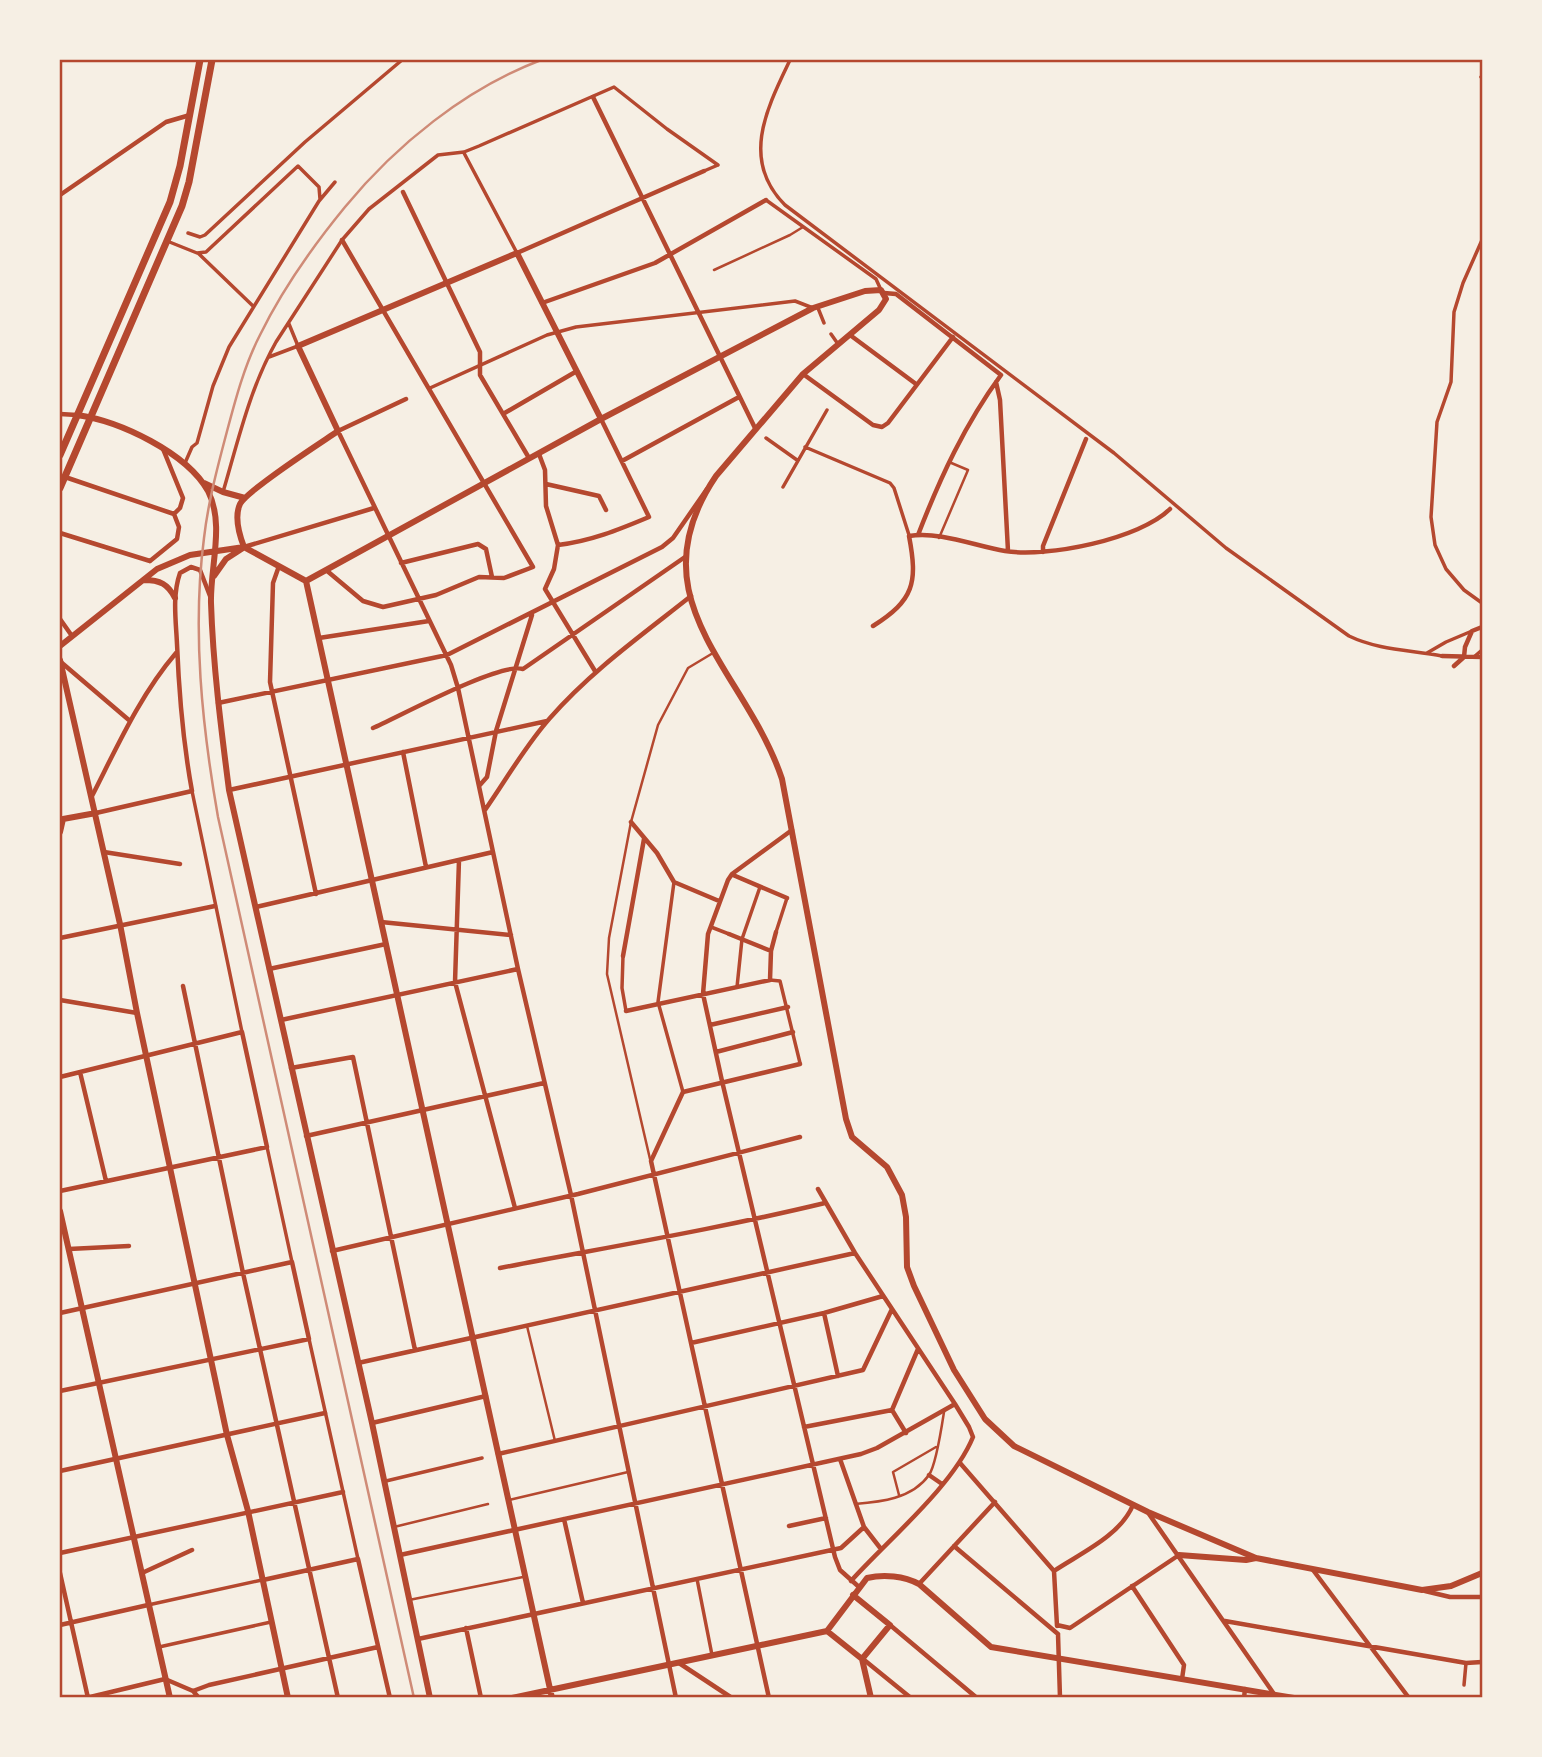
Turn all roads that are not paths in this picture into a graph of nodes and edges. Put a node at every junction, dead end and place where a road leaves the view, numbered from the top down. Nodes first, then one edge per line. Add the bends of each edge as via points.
1 (200, 60) edge
2 (212, 60) edge
3 (402, 60) edge
4 (790, 60) edge
5 (593, 97) junction
6 (190, 115) junction
7 (464, 152) junction
8 (704, 171) joint
9 (335, 181) dead end
10 (399, 184) junction
11 (402, 191) joint
12 (60, 195) edge
13 (642, 198) junction
14 (766, 200) joint
15 (319, 201) junction
16 (803, 227) junction
17 (188, 233) dead end
18 (342, 240) junction
19 (1482, 240) edge
20 (167, 241) junction
21 (517, 253) junction
22 (199, 254) junction
23 (669, 256) junction
24 (714, 270) dead end
25 (447, 283) junction
26 (882, 291) junction
27 (542, 303) junction
28 (253, 306) junction
29 (815, 307) junction
30 (384, 310) junction
31 (697, 312) junction
32 (289, 323) junction
33 (824, 323) dead end
34 (557, 331) junction
35 (831, 334) dead end
36 (850, 335) junction
37 (955, 335) junction
38 (838, 345) junction
39 (298, 346) junction
40 (267, 357) junction
41 (719, 357) junction
42 (479, 369) junction
43 (577, 371) junction
44 (1002, 373) junction
45 (803, 374) junction
46 (996, 381) junction
47 (916, 384) junction
48 (430, 388) junction
49 (739, 397) junction
50 (406, 399) dead end
51 (827, 410) dead end
52 (60, 414) edge
53 (503, 414) junction
54 (77, 415) junction
55 (90, 417) junction
56 (601, 419) junction
57 (755, 428) junction
58 (338, 431) junction
59 (1088, 437) junction
60 (766, 438) dead end
61 (162, 447) junction
62 (805, 447) junction
63 (538, 453) junction
64 (60, 455) edge
65 (529, 458) junction
66 (797, 460) junction
67 (622, 461) junction
68 (948, 462) junction
69 (186, 463) junction
70 (64, 477) junction
71 (201, 482) junction
72 (485, 482) junction
73 (546, 484) junction
74 (783, 486) dead end
75 (60, 488) edge
76 (707, 488) junction
77 (223, 492) junction
78 (244, 498) junction
79 (1175, 503) junction
80 (374, 508) junction
81 (1170, 509) joint
82 (606, 510) dead end
83 (174, 514) junction
84 (60, 533) edge
85 (918, 535) junction
86 (388, 536) junction
87 (909, 536) junction
88 (939, 538) junction
89 (558, 545) junction
90 (244, 547) junction
91 (214, 550) junction
92 (1008, 551) junction
93 (1044, 552) junction
94 (685, 557) junction
95 (150, 561) junction
96 (401, 563) junction
97 (279, 566) junction
98 (325, 570) junction
99 (492, 577) junction
100 (145, 578) junction
101 (212, 580) junction
102 (306, 581) junction
103 (692, 596) junction
104 (175, 598) junction
105 (211, 600) junction
106 (418, 600) junction
107 (553, 602) junction
108 (1482, 603) edge
109 (531, 612) junction
110 (60, 620) edge
111 (429, 621) junction
112 (873, 626) dead end
113 (1482, 627) edge
114 (1472, 631) junction
115 (573, 635) junction
116 (72, 636) junction
117 (318, 638) junction
118 (60, 646) edge
119 (1482, 650) edge
120 (177, 653) junction
121 (713, 653) junction
122 (1427, 653) junction
123 (446, 655) junction
124 (1443, 656) joint
125 (1464, 657) junction
126 (1474, 657) junction
127 (1482, 657) edge
128 (60, 661) edge
129 (1454, 666) dead end
130 (516, 667) junction
131 (596, 671) junction
132 (328, 681) junction
133 (458, 688) junction
134 (272, 692) junction
135 (218, 703) junction
136 (130, 721) junction
137 (547, 721) junction
138 (373, 728) dead end
139 (496, 731) junction
140 (468, 737) junction
141 (403, 752) junction
142 (346, 765) junction
143 (290, 776) junction
144 (479, 786) junction
145 (229, 790) junction
146 (192, 791) junction
147 (92, 796) junction
148 (485, 811) junction
149 (96, 813) junction
150 (61, 819) edge
151 (631, 822) junction
152 (792, 830) junction
153 (60, 832) edge
154 (644, 838) junction
155 (104, 852) junction
156 (493, 852) junction
157 (458, 860) junction
158 (180, 864) dead end
159 (426, 867) junction
160 (732, 874) junction
161 (372, 881) junction
162 (674, 882) junction
163 (760, 887) junction
164 (316, 894) junction
165 (787, 898) joint
166 (719, 901) junction
167 (215, 906) junction
168 (256, 907) junction
169 (381, 922) junction
170 (120, 924) junction
171 (710, 926) junction
172 (457, 928) junction
173 (776, 932) joint
174 (729, 934) joint
175 (511, 935) junction
176 (60, 938) edge
177 (742, 939) junction
178 (386, 944) junction
179 (771, 951) junction
180 (624, 956) joint
181 (269, 969) junction
182 (518, 969) junction
183 (770, 980) junction
184 (455, 982) junction
185 (183, 986) dead end
186 (737, 987) junction
187 (703, 994) junction
188 (397, 995) junction
189 (60, 1000) edge
190 (658, 1002) junction
191 (788, 1007) junction
192 (626, 1011) joint
193 (136, 1013) junction
194 (280, 1020) junction
195 (710, 1025) junction
196 (242, 1032) junction
197 (793, 1032) junction
198 (195, 1043) junction
199 (716, 1052) junction
200 (145, 1055) junction
201 (800, 1064) joint
202 (291, 1068) junction
203 (80, 1072) junction
204 (60, 1077) edge
205 (722, 1081) junction
206 (544, 1083) junction
207 (682, 1092) junction
208 (485, 1096) junction
209 (423, 1110) junction
210 (369, 1122) junction
211 (306, 1136) junction
212 (800, 1137) dead end
213 (267, 1147) junction
214 (740, 1152) junction
215 (219, 1157) junction
216 (651, 1161) junction
217 (169, 1167) junction
218 (654, 1174) junction
219 (106, 1181) junction
220 (818, 1189) dead end
221 (60, 1191) edge
222 (571, 1195) junction
223 (825, 1203) junction
224 (515, 1208) junction
225 (60, 1211) edge
226 (756, 1219) junction
227 (448, 1224) junction
228 (391, 1237) junction
229 (668, 1238) junction
230 (129, 1246) dead end
231 (68, 1250) junction
232 (331, 1251) junction
233 (582, 1251) junction
234 (855, 1253) junction
235 (292, 1262) junction
236 (500, 1268) dead end
237 (768, 1272) junction
238 (243, 1273) junction
239 (194, 1283) junction
240 (680, 1292) junction
241 (883, 1296) junction
242 (80, 1309) junction
243 (892, 1309) junction
244 (60, 1311) edge
245 (595, 1311) junction
246 (824, 1313) junction
247 (779, 1323) junction
248 (527, 1326) junction
249 (473, 1338) junction
250 (309, 1339) junction
251 (691, 1343) junction
252 (918, 1349) junction
253 (261, 1350) junction
254 (415, 1350) junction
255 (211, 1361) junction
256 (357, 1363) junction
257 (943, 1372) dead end
258 (936, 1375) junction
259 (838, 1376) junction
260 (99, 1384) junction
261 (795, 1386) junction
262 (60, 1391) edge
263 (486, 1396) junction
264 (955, 1404) junction
265 (705, 1406) junction
266 (892, 1410) junction
267 (944, 1411) junction
268 (325, 1413) junction
269 (372, 1423) junction
270 (278, 1424) junction
271 (619, 1426) junction
272 (804, 1427) junction
273 (906, 1433) junction
274 (227, 1435) junction
275 (555, 1441) junction
276 (936, 1447) junction
277 (498, 1454) junction
278 (482, 1458) dead end
279 (841, 1458) junction
280 (116, 1460) junction
281 (960, 1463) junction
282 (814, 1464) junction
283 (60, 1471) edge
284 (629, 1472) junction
285 (929, 1475) junction
286 (384, 1481) junction
287 (942, 1484) junction
288 (722, 1485) junction
289 (343, 1492) junction
290 (899, 1496) junction
291 (509, 1500) junction
292 (295, 1503) junction
293 (635, 1503) junction
294 (995, 1503) junction
295 (488, 1504) dead end
296 (855, 1504) junction
297 (1134, 1504) junction
298 (248, 1511) junction
299 (1148, 1512) junction
300 (826, 1518) junction
301 (564, 1519) junction
302 (394, 1527) junction
303 (789, 1527) dead end
304 (864, 1527) junction
305 (515, 1530) junction
306 (133, 1537) junction
307 (954, 1546) junction
308 (881, 1549) junction
309 (192, 1550) dead end
310 (834, 1550) junction
311 (60, 1553) edge
312 (400, 1555) junction
313 (1179, 1555) junction
314 (1255, 1558) junction
315 (358, 1559) junction
316 (1313, 1569) junction
317 (309, 1570) junction
318 (741, 1570) junction
319 (1054, 1570) junction
320 (60, 1573) edge
321 (141, 1573) junction
322 (1482, 1573) edge
323 (526, 1577) junction
324 (698, 1579) junction
325 (262, 1580) junction
326 (851, 1581) junction
327 (919, 1584) junction
328 (1132, 1586) junction
329 (859, 1587) junction
330 (653, 1588) junction
331 (1422, 1590) junction
332 (853, 1595) junction
333 (1482, 1597) edge
334 (409, 1600) junction
335 (583, 1603) junction
336 (148, 1605) junction
337 (534, 1614) junction
338 (1225, 1621) junction
339 (271, 1622) junction
340 (71, 1623) junction
341 (60, 1625) edge
342 (890, 1625) junction
343 (1057, 1625) junction
344 (466, 1628) junction
345 (827, 1631) junction
346 (1058, 1634) junction
347 (418, 1639) junction
348 (1369, 1645) junction
349 (757, 1646) junction
350 (157, 1647) junction
351 (378, 1647) junction
352 (712, 1655) junction
353 (329, 1658) junction
354 (1058, 1658) junction
355 (862, 1659) junction
356 (678, 1662) junction
357 (1482, 1662) edge
358 (1466, 1663) junction
359 (669, 1664) junction
360 (282, 1668) junction
361 (165, 1679) junction
362 (1182, 1679) junction
363 (1464, 1685) dead end
364 (551, 1689) junction
365 (193, 1691) junction
366 (1245, 1693) edge
367 (1275, 1694) junction
368 (87, 1697) edge
369 (1462, 1697) edge
370 (170, 1698) edge
371 (199, 1698) edge
372 (288, 1698) edge
373 (338, 1698) edge
374 (390, 1698) edge
375 (430, 1698) edge
376 (481, 1698) edge
377 (512, 1698) edge
378 (552, 1698) edge
379 (676, 1698) edge
380 (732, 1698) edge
381 (769, 1698) edge
382 (871, 1698) edge
383 (911, 1698) edge
384 (977, 1698) edge
385 (1060, 1698) edge
386 (1294, 1698) edge
387 (1409, 1698) edge
388 (1471, 1698) edge

1 - 6 main road
2 - 20 main road via 189,182
3 - 17 street via 205,236
4 - 37 street via 768,111 759,148 776,196
5 - 7 street
5 - 8 street via 614,87 718,165
5 - 13 street
6 - 12 street via 166,122
6 - 54 main road via 170,202
7 - 10 street via 438,155
7 - 21 street
8 - 13 street
9 - 15 street
10 - 11 street
10 - 18 street
11 - 25 street
13 - 21 street
13 - 23 street
14 - 16 street
14 - 23 street
15 - 22 street via 319,187 298,166
15 - 28 street
16 - 24 lane
16 - 26 street via 876,279
18 - 30 street
18 - 32 street
19 - 108 street via 1454,312 1451,382 1437,422 1431,517 1446,569
20 - 22 street
20 - 55 main road
21 - 25 street
21 - 27 street
22 - 28 street
23 - 27 street
23 - 31 street
25 - 30 street
25 - 42 street via 480,352
26 - 29 street via 865,291
26 - 36 street via 885,303
26 - 37 street via 896,294
27 - 34 street
28 - 69 street via 222,362 197,443
29 - 31 street via 795,300
29 - 33 street
29 - 41 street
30 - 39 street
30 - 48 street
31 - 34 street
31 - 41 street
32 - 39 street
32 - 40 street
34 - 42 street
34 - 43 street
35 - 38 street
36 - 38 street
36 - 47 street
37 - 44 street
37 - 47 street
38 - 45 street
39 - 40 street
39 - 58 street
40 - 77 street
41 - 49 street
41 - 56 street
42 - 48 street
42 - 53 street
43 - 53 street
43 - 56 street
44 - 46 street
44 - 59 street
45 - 47 street via 878,427 888,423
45 - 57 street
46 - 68 street
46 - 92 street
48 - 72 street
49 - 57 street
49 - 67 street
50 - 58 street
51 - 62 street
52 - 54 street
53 - 65 street
54 - 55 street
54 - 64 main road
55 - 61 street
55 - 70 main road
56 - 63 street
56 - 67 street
57 - 76 street
58 - 78 street
58 - 80 street
59 - 79 street
59 - 93 street
60 - 66 street
61 - 69 street
61 - 83 street via 183,498
62 - 66 street
62 - 87 street via 890,483
63 - 65 street
63 - 73 street
65 - 72 street
66 - 74 street
67 - 89 street via 649,517 601,537
68 - 85 street
68 - 88 lane via 968,470
69 - 71 street
70 - 75 main road
70 - 83 street
71 - 77 street
71 - 91 street via 213,507
72 - 86 street
72 - 99 street via 533,567 515,575
73 - 82 street via 599,496
73 - 89 street
76 - 94 street
76 - 107 street via 662,547
77 - 78 street
78 - 90 street via 237,516
79 - 81 street
79 - 122 street via 1226,548 1349,636 1371,645
80 - 86 street
80 - 90 street
81 - 93 street via 1156,520 1110,538
83 - 95 street via 180,529 177,539
84 - 95 street
85 - 87 street
85 - 88 street
86 - 96 street
86 - 98 street
87 - 112 street via 911,590 901,605
88 - 92 street
89 - 107 street via 545,589
90 - 91 street
90 - 97 street
90 - 101 street via 226,559
91 - 100 street via 167,563
91 - 101 street
92 - 93 street
94 - 103 street
94 - 115 street
95 - 100 street
96 - 99 street via 478,544 486,549
96 - 106 street
97 - 102 street
97 - 134 street via 273,583 270,632
98 - 102 street
98 - 106 street via 372,605
99 - 106 street via 479,577
100 - 104 street via 164,584
100 - 116 street
101 - 105 street
102 - 117 street
103 - 121 street
103 - 131 street
104 - 105 street via 180,573 191,567 200,570
104 - 120 street
105 - 135 street
106 - 111 street
107 - 109 street
107 - 115 street
109 - 123 street
109 - 130 street
110 - 116 street
111 - 117 street
111 - 123 street
113 - 114 street
114 - 122 street
114 - 125 street
115 - 130 street via 523,669
115 - 131 street
116 - 118 street
117 - 132 street
119 - 126 street
120 - 136 street
120 - 146 street
121 - 151 lane via 688,668 664,712
121 - 152 street via 770,748 782,779
122 - 124 street
123 - 132 street
123 - 133 street
124 - 125 street
125 - 126 street
125 - 129 street
126 - 127 street
128 - 136 street
128 - 147 street
130 - 133 street
130 - 139 street
131 - 137 street
132 - 134 street
132 - 142 street
133 - 138 street
133 - 140 street
134 - 135 street
134 - 143 street
135 - 145 street
136 - 147 street
137 - 139 street
137 - 148 street
139 - 140 street
139 - 144 street via 487,777
140 - 141 street
140 - 144 street
141 - 142 street
141 - 159 street
142 - 143 street
142 - 161 street
143 - 145 street
143 - 164 street
144 - 148 street
145 - 168 street
146 - 149 street
146 - 167 street
147 - 149 street
148 - 156 street
149 - 150 street
149 - 155 street
150 - 153 street
151 - 154 street
151 - 216 lane via 609,938 607,974
152 - 160 street
152 - 297 street via 846,1119 852,1137 887,1167 902,1195 908,1267 954,1370 990,1425 1014,1446
154 - 162 street
154 - 180 street
155 - 158 street
155 - 170 street
156 - 157 street
156 - 175 street
157 - 159 street
157 - 172 street
159 - 161 street
160 - 163 street
160 - 166 street
161 - 164 street
161 - 169 street
162 - 166 street
162 - 190 street
163 - 165 street
163 - 177 street
164 - 168 street
165 - 173 street
166 - 171 street
167 - 170 street
167 - 196 street
168 - 181 street
169 - 172 street
169 - 178 street
170 - 176 street
170 - 193 street
171 - 174 street
171 - 187 street
172 - 175 street
172 - 184 street
173 - 179 street
174 - 177 street
175 - 182 street
177 - 179 street
177 - 186 street
178 - 181 street
178 - 188 street
179 - 183 street
180 - 192 street
181 - 194 street
182 - 184 street
182 - 206 street
183 - 186 street
183 - 191 street via 780,981
184 - 188 street
184 - 208 street
185 - 198 street
186 - 187 street
187 - 190 street
187 - 195 street
188 - 194 street
188 - 209 street
189 - 193 street
190 - 192 street
190 - 207 street
191 - 195 street
191 - 197 street
193 - 200 street
194 - 202 street
195 - 199 street
196 - 198 street
196 - 213 street
197 - 199 street
197 - 201 street
198 - 200 street
198 - 215 street
199 - 205 street
200 - 203 street
200 - 217 street
201 - 205 street
202 - 210 street via 353,1057
202 - 211 street
203 - 204 street
203 - 219 street
205 - 207 street
205 - 214 street
206 - 208 street
206 - 222 street
207 - 216 street
208 - 209 street
208 - 224 street
209 - 210 street
209 - 227 street
210 - 211 street
210 - 228 street
211 - 232 street
212 - 214 street
213 - 215 street
213 - 235 street
214 - 218 street
214 - 226 street
215 - 217 street
215 - 238 street
216 - 218 street
217 - 219 street
217 - 239 street
218 - 222 street
218 - 229 street
219 - 221 street
220 - 223 street
222 - 224 street
222 - 233 street
223 - 226 street
223 - 234 street
224 - 227 street
225 - 231 street
226 - 229 street
226 - 237 street
227 - 228 street
227 - 249 street
228 - 232 street
228 - 254 street
229 - 233 street
229 - 240 street
230 - 231 street
231 - 242 street
232 - 256 street
233 - 236 street
233 - 245 street
234 - 237 street
234 - 241 street
235 - 238 street
235 - 250 street
237 - 240 street
237 - 247 street
238 - 239 street
238 - 253 street
239 - 242 street
239 - 255 street
240 - 245 street
240 - 251 street
241 - 243 street
241 - 246 street
242 - 244 street
242 - 260 street
243 - 252 street
243 - 259 street via 863,1370
245 - 248 street
245 - 271 street
246 - 247 street
246 - 259 street
247 - 251 street
247 - 261 street
248 - 249 street
248 - 275 lane
249 - 254 street
249 - 263 street
250 - 253 street
250 - 268 street
251 - 265 street
252 - 258 street
252 - 266 street
253 - 255 street
253 - 270 street
254 - 256 street
255 - 260 street
255 - 274 street
256 - 269 street
257 - 258 street
258 - 264 street
259 - 261 street
260 - 262 street
260 - 280 street
261 - 265 street
261 - 272 street
263 - 269 street
263 - 277 street
264 - 267 street
264 - 281 street via 972,1437
265 - 271 street
265 - 288 street
266 - 272 street
266 - 273 street
267 - 273 street
267 - 276 lane
268 - 270 street
268 - 289 street
269 - 286 street
270 - 274 street
270 - 292 street
271 - 275 street
271 - 284 street
272 - 282 street
273 - 279 street via 877,1448
274 - 280 street
274 - 298 street
275 - 277 street
276 - 285 lane
276 - 290 lane via 893,1472
277 - 291 street
278 - 286 street
279 - 282 street
279 - 296 street
280 - 283 street
280 - 306 street
281 - 287 street
281 - 294 street
282 - 288 street
282 - 300 street
284 - 291 lane
284 - 293 street
285 - 287 street
285 - 290 lane
286 - 302 street
287 - 308 street
288 - 293 street
288 - 318 street
289 - 292 street
289 - 315 street
290 - 296 lane
291 - 305 street
292 - 298 street
292 - 317 street
293 - 301 street
293 - 330 street
294 - 307 street
294 - 319 street
295 - 302 lane
296 - 304 street
297 - 299 street
297 - 319 street via 1112,1532
298 - 306 street
298 - 325 street
299 - 313 street
299 - 314 street
300 - 303 street
300 - 310 street
301 - 305 street
301 - 335 street
302 - 312 street
304 - 308 street
304 - 310 street
305 - 312 street
305 - 323 street
306 - 311 street
306 - 321 street
307 - 327 street
307 - 346 street
308 - 326 street
309 - 321 street
310 - 318 street
310 - 326 street
312 - 334 street
313 - 314 street
313 - 328 street
313 - 338 street
314 - 316 street
315 - 317 street
315 - 351 street
316 - 331 street
316 - 348 street
317 - 325 street
317 - 353 street
318 - 324 street
318 - 349 street
319 - 343 street
320 - 340 street
321 - 336 street
322 - 331 street via 1451,1586
323 - 334 lane
323 - 337 street
324 - 330 street
324 - 352 street
325 - 336 street
325 - 339 street
326 - 329 street
327 - 329 street via 876,1576
327 - 354 street via 991,1647
328 - 343 street via 1070,1628
328 - 362 street via 1184,1665
329 - 332 street
330 - 335 street
330 - 359 street
331 - 333 street via 1450,1597
332 - 342 street
332 - 345 street
334 - 347 street
335 - 337 street
336 - 340 street
336 - 350 street
337 - 344 street
337 - 364 street
338 - 348 street
338 - 367 street
339 - 350 street
339 - 360 street
340 - 341 street
340 - 368 street
342 - 355 street
342 - 384 street
343 - 346 street
344 - 347 street
344 - 376 street
345 - 349 street
345 - 355 street
346 - 354 street
347 - 375 street
348 - 358 street
348 - 387 street
349 - 352 street
349 - 381 street
350 - 361 street
351 - 353 street
351 - 374 street
352 - 356 street
353 - 360 street
353 - 373 street
354 - 362 street
354 - 385 street
355 - 382 street
355 - 383 street
356 - 359 street
356 - 380 street
357 - 358 street
358 - 363 street
359 - 364 street
359 - 379 street
360 - 365 street
360 - 372 street
361 - 365 street
361 - 368 street
361 - 370 street
362 - 366 street
364 - 377 street
364 - 378 street
365 - 371 street
366 - 367 street
367 - 386 street
369 - 388 street

